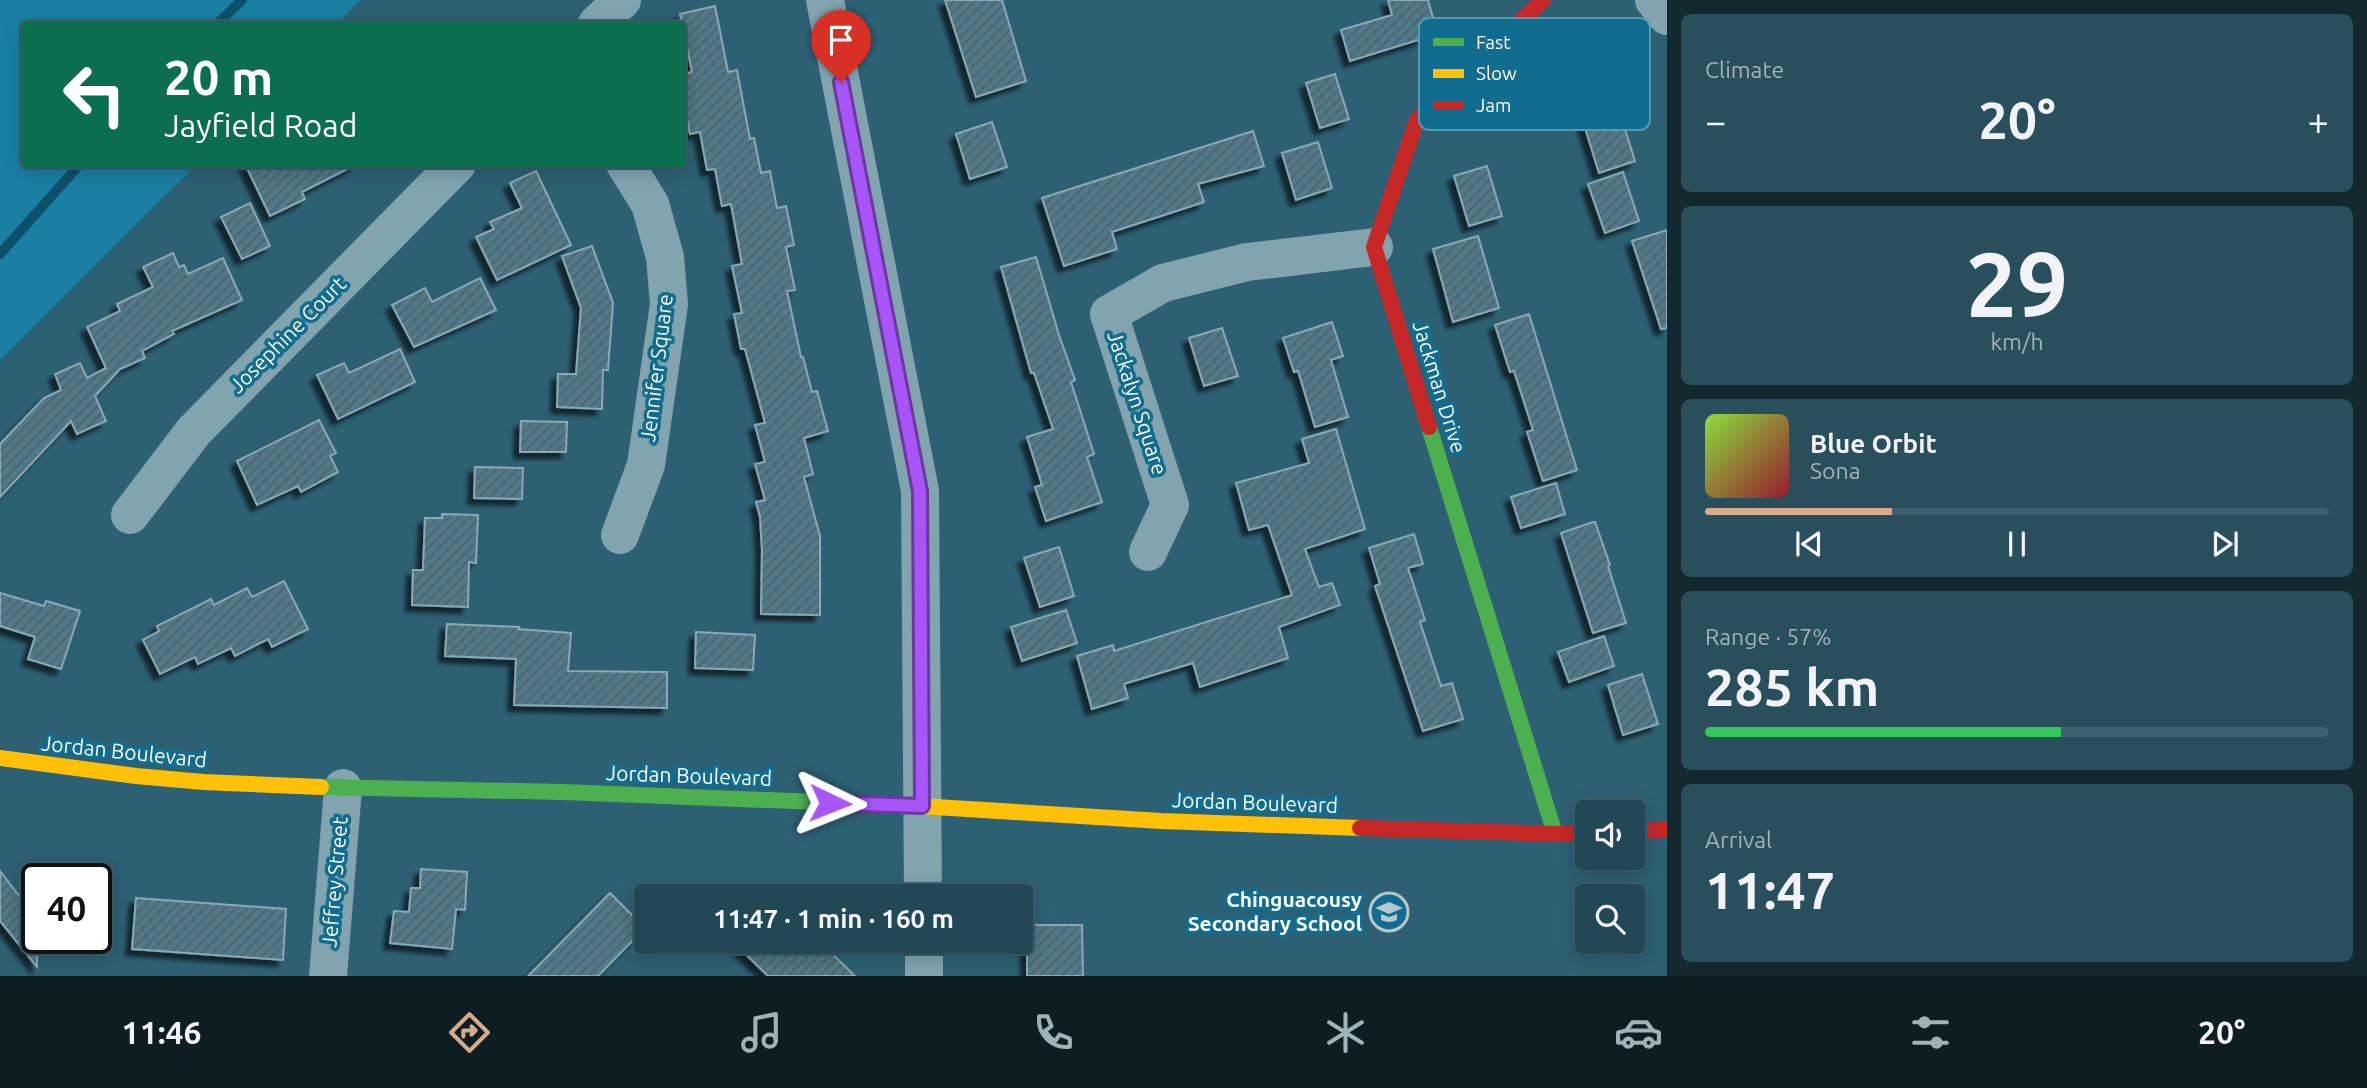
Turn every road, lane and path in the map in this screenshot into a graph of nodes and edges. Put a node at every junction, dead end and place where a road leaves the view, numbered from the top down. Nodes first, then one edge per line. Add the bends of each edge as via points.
1 (622, 0) edge
2 (825, 0) edge
3 (1543, 0) edge
4 (1654, 0) edge
5 (1667, 16) edge
6 (1524, 18) edge
7 (600, 21) edge
8 (1419, 119) edge
9 (453, 168) edge
10 (628, 168) edge
11 (1374, 247) junction
12 (130, 515) dead end
13 (620, 535) dead end
14 (1148, 552) dead end
15 (0, 758) edge
16 (343, 788) junction
17 (922, 806) junction
18 (1645, 831) edge
19 (1667, 831) edge
20 (1575, 833) edge
21 (1555, 834) junction
22 (923, 884) edge
23 (923, 954) edge
24 (328, 976) edge
25 (924, 976) edge

1 - 7 street
2 - 17 street via 920,491
3 - 6 street
4 - 5 street
8 - 11 street
9 - 12 street, Josephine Court via 194,430
10 - 13 street, Jennifer Square via 650,204 665,257 669,304 646,466
11 - 14 street, Jackalyn Square via 1247,262 1163,283 1110,314 1170,505
11 - 21 street, Jackman Drive
15 - 16 street, Jordan Boulevard via 204,782
16 - 17 street, Jordan Boulevard
16 - 24 street, Jeffrey Street
17 - 21 street, Jordan Boulevard via 1161,821
17 - 22 street
18 - 19 street
20 - 21 street, Jordan Boulevard
23 - 25 street

